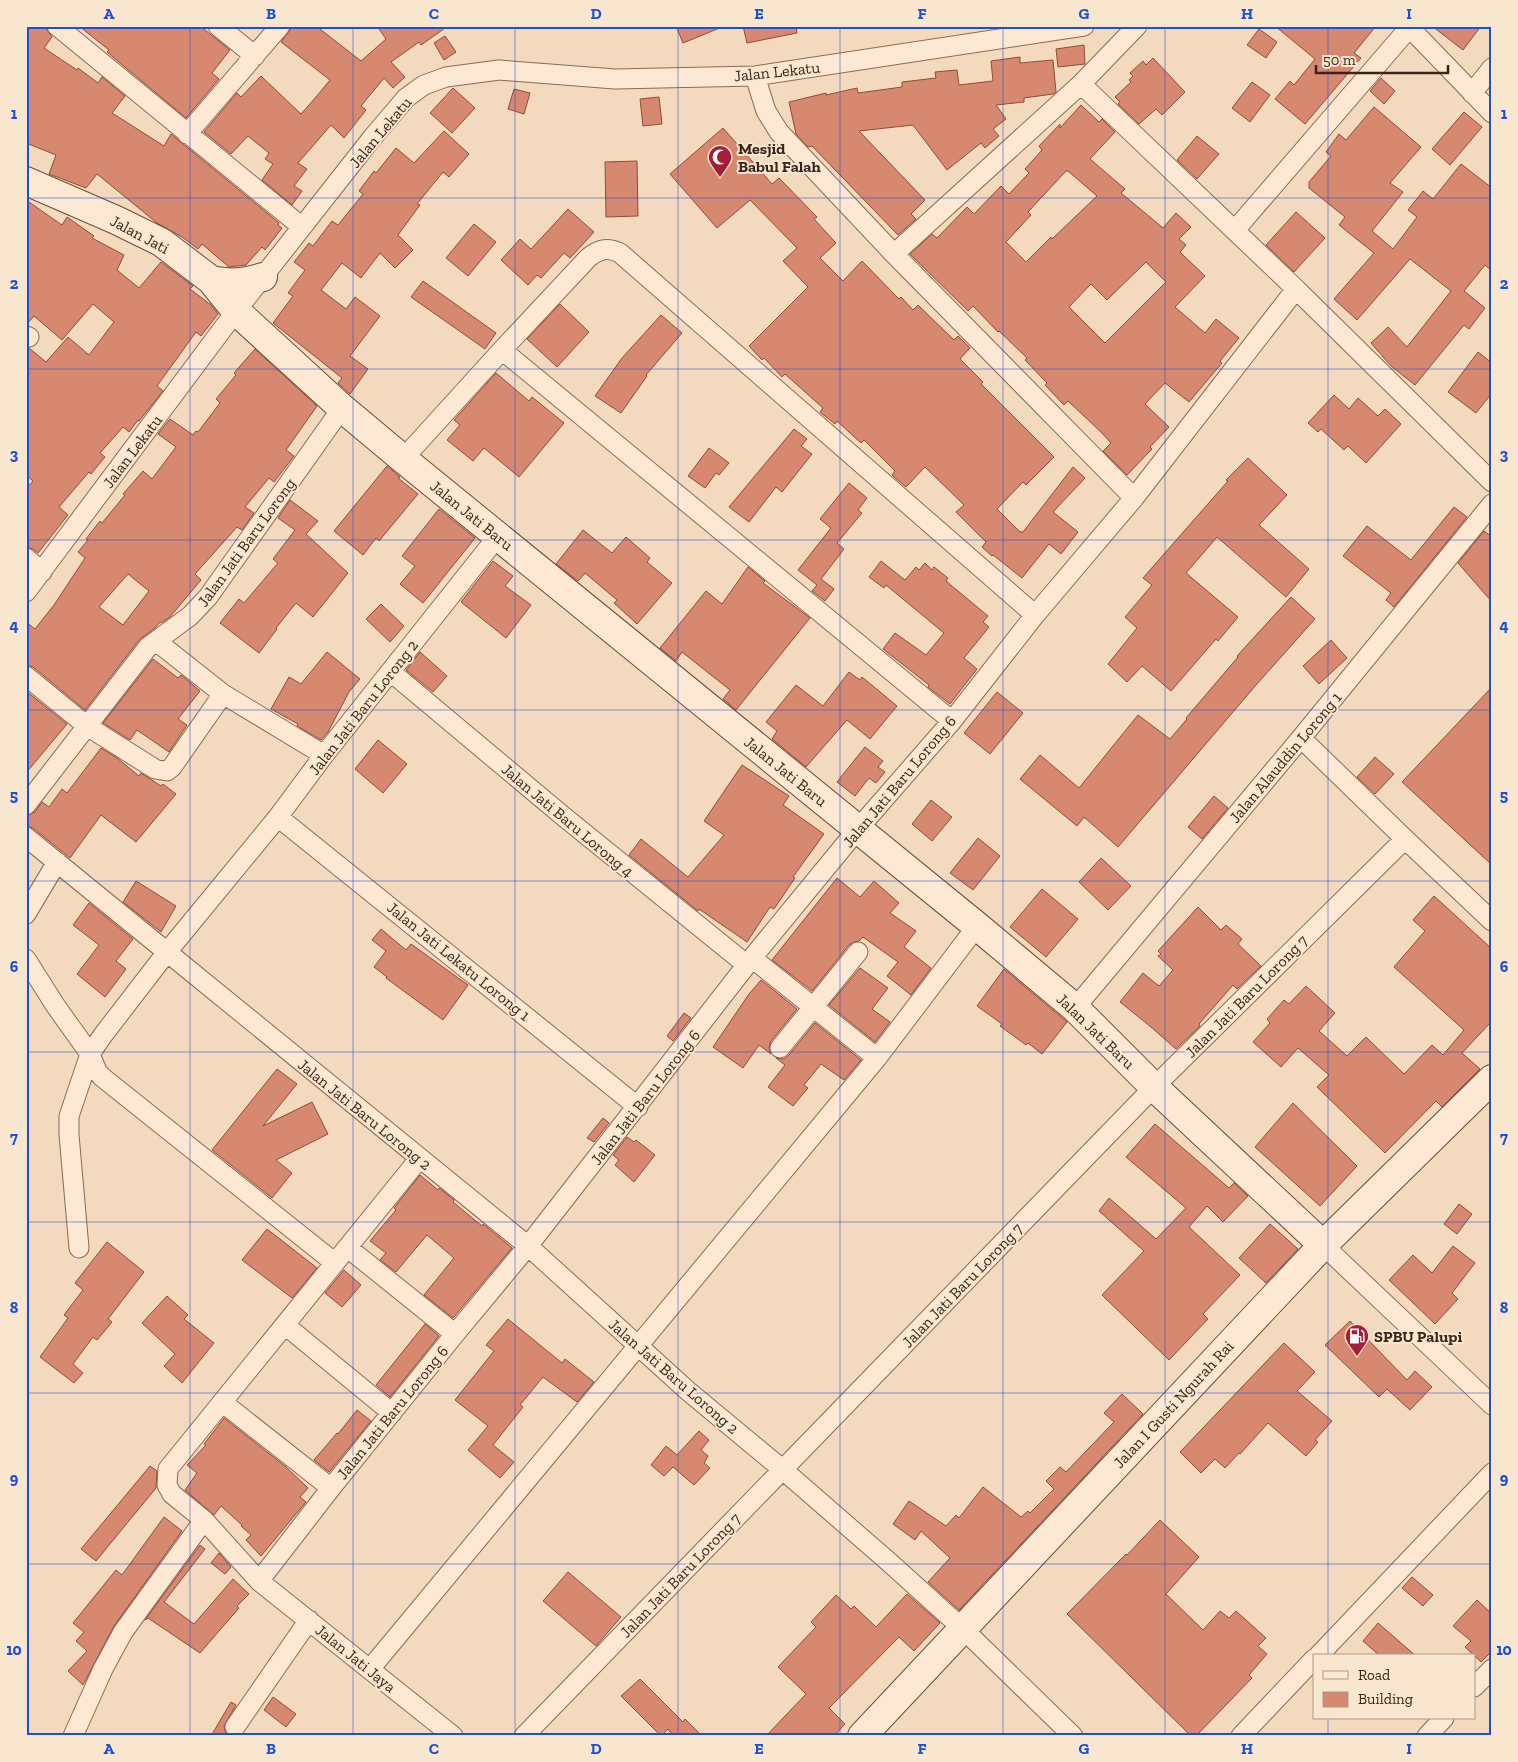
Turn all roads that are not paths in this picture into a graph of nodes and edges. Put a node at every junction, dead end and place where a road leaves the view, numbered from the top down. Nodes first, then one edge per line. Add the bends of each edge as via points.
1 (57, 26) edge
2 (218, 26) edge
3 (280, 26) edge
4 (1084, 26) edge
5 (1138, 26) edge
6 (1408, 27) edge
7 (255, 56) junction
8 (1492, 68) edge
9 (754, 76) junction
10 (1081, 84) junction
11 (1472, 93) junction
12 (1492, 113) edge
13 (187, 134) junction
14 (27, 183) edge
15 (302, 227) junction
16 (1235, 230) junction
17 (894, 254) junction
18 (262, 277) junction
19 (211, 280) junction
20 (1296, 289) junction
21 (236, 311) junction
22 (502, 350) junction
23 (342, 408) junction
24 (403, 459) junction
25 (1492, 482) edge
26 (1134, 498) junction
27 (1492, 504) edge
28 (498, 536) junction
29 (26, 558) edge
30 (42, 572) junction
31 (26, 592) edge
32 (1034, 616) junction
33 (156, 641) junction
34 (391, 672) junction
35 (26, 676) edge
36 (224, 694) junction
37 (952, 721) junction
38 (87, 726) junction
39 (1302, 738) junction
40 (324, 754) junction
41 (26, 805) edge
42 (278, 817) junction
43 (857, 830) junction
44 (26, 837) edge
45 (1405, 839) junction
46 (57, 862) junction
47 (26, 914) edge
48 (1492, 921) edge
49 (977, 926) junction
50 (166, 952) junction
51 (858, 952) dead end
52 (26, 959) edge
53 (750, 962) junction
54 (813, 1007) junction
55 (1075, 1008) junction
56 (780, 1048) dead end
57 (90, 1054) junction
58 (877, 1058) junction
59 (1492, 1079) edge
60 (1154, 1087) junction
61 (638, 1106) junction
62 (419, 1159) junction
63 (528, 1246) junction
64 (1322, 1246) junction
65 (79, 1248) dead end
66 (348, 1248) junction
67 (335, 1263) junction
68 (285, 1324) junction
69 (455, 1334) junction
70 (639, 1346) junction
71 (222, 1402) junction
72 (1492, 1406) edge
73 (392, 1413) junction
74 (782, 1469) junction
75 (1492, 1473) edge
76 (330, 1488) junction
77 (204, 1520) junction
78 (259, 1581) junction
79 (309, 1620) junction
80 (962, 1628) junction
81 (1320, 1654) edge
82 (1313, 1660) edge
83 (1492, 1669) edge
84 (370, 1670) junction
85 (1476, 1685) edge
86 (1442, 1720) edge
87 (235, 1727) dead end
88 (73, 1736) edge
89 (453, 1736) edge
90 (524, 1736) edge
91 (862, 1736) edge
92 (1073, 1736) edge
93 (1241, 1736) edge
94 (1427, 1736) edge

1 - 13 street
2 - 7 street
3 - 7 street
4 - 9 street, Jalan Lekatu
5 - 10 street
6 - 11 street
6 - 16 street
7 - 13 street
8 - 11 street
9 - 15 street, Jalan Lekatu via 615,78 499,70 446,77 424,85 406,98
9 - 17 street via 766,111 778,132
10 - 16 street
10 - 17 street
11 - 12 street
13 - 15 street
14 - 19 street, Jalan Jati via 161,242
15 - 18 street, Jalan Lekatu
16 - 20 street
17 - 26 street
18 - 19 street via 231,284
18 - 21 street, Jalan Lekatu
19 - 21 street, Jalan Jati
20 - 25 street
20 - 26 street, Jalan Jati Baru Lorong 6
21 - 23 street, Jalan Jati Baru
21 - 30 street, Jalan Lekatu
22 - 24 street
22 - 32 street via 596,251 611,248
22 - 37 street
23 - 24 street, Jalan Jati Baru
23 - 33 street, Jalan Jati Baru Lorong via 208,597 190,616
24 - 28 street, Jalan Jati Baru
26 - 32 street, Jalan Jati Baru Lorong 6
27 - 39 street, Jalan Alauddin Lorong 1
28 - 34 street, Jalan Jati Baru Lorong 2
28 - 43 street, Jalan Jati Baru
29 - 30 street
30 - 31 street, Jalan Lekatu
32 - 37 street, Jalan Jati Baru Lorong 6
33 - 36 street
33 - 38 street, Jalan Jati Baru Lorong
34 - 40 street, Jalan Jati Baru Lorong 2
34 - 53 street, Jalan Jati Baru Lorong 4 via 563,816
35 - 38 street
36 - 38 street via 167,771 155,769
36 - 40 street
37 - 43 street, Jalan Jati Baru Lorong 6
38 - 41 street, Jalan Jati Baru Lorong
39 - 45 street
39 - 55 street, Jalan Alauddin Lorong 1
40 - 42 street, Jalan Jati Baru Lorong 2
42 - 50 street, Jalan Jati Baru Lorong 2
42 - 61 street, Jalan Jati Lekatu Lorong 1
43 - 49 street, Jalan Jati Baru
43 - 53 street, Jalan Jati Baru Lorong 6
44 - 46 street
45 - 48 street
45 - 60 street, Jalan Jati Baru Lorong 7
46 - 47 street
46 - 50 street
49 - 55 street, Jalan Jati Baru
49 - 58 street
50 - 57 street
50 - 62 street, Jalan Jati Baru Lorong 2
51 - 54 street
52 - 57 street
53 - 54 street, Jalan Jati Baru Lorong 4
53 - 61 street, Jalan Jati Baru Lorong 6
54 - 56 street
54 - 58 street, Jalan Jati Baru Lorong 4
55 - 60 street, Jalan Jati Baru
57 - 65 street via 69,1116
57 - 67 street via 102,1077
58 - 70 street
59 - 64 street, Jalan I Gusti Ngurah Rai
60 - 64 street, Jalan Jati Baru
60 - 74 street, Jalan Jati Baru Lorong 7
61 - 63 street, Jalan Jati Baru Lorong 6
62 - 63 street, Jalan Jati Baru Lorong 2
62 - 66 street, Jalan Jati Jaya
63 - 69 street, Jalan Jati Baru Lorong 6
63 - 70 street, Jalan Jati Baru Lorong 2
64 - 72 street
64 - 80 street, Jalan I Gusti Ngurah Rai
66 - 67 street, Jalan Jati Jaya
66 - 69 street
67 - 68 street, Jalan Jati Jaya
68 - 71 street, Jalan Jati Jaya
68 - 73 street
69 - 73 street, Jalan Jati Baru Lorong 6
70 - 74 street, Jalan Jati Baru Lorong 2
70 - 84 street
71 - 76 street
71 - 77 street, Jalan Jati Jaya via 168,1469 167,1485 172,1494
73 - 76 street, Jalan Jati Baru Lorong 6
74 - 80 street, Jalan Jati Baru Lorong 2
74 - 90 street, Jalan Jati Baru Lorong 7
75 - 81 street
76 - 78 street, Jalan Jati Baru Lorong 6
77 - 78 street, Jalan Jati Jaya
77 - 88 street via 123,1632
78 - 79 street, Jalan Jati Jaya
79 - 84 street, Jalan Jati Jaya
79 - 87 street
80 - 91 street, Jalan I Gusti Ngurah Rai
80 - 92 street, Jalan Jati Baru Lorong 2
82 - 93 street
83 - 85 street
84 - 89 street, Jalan Jati Jaya
86 - 94 street

